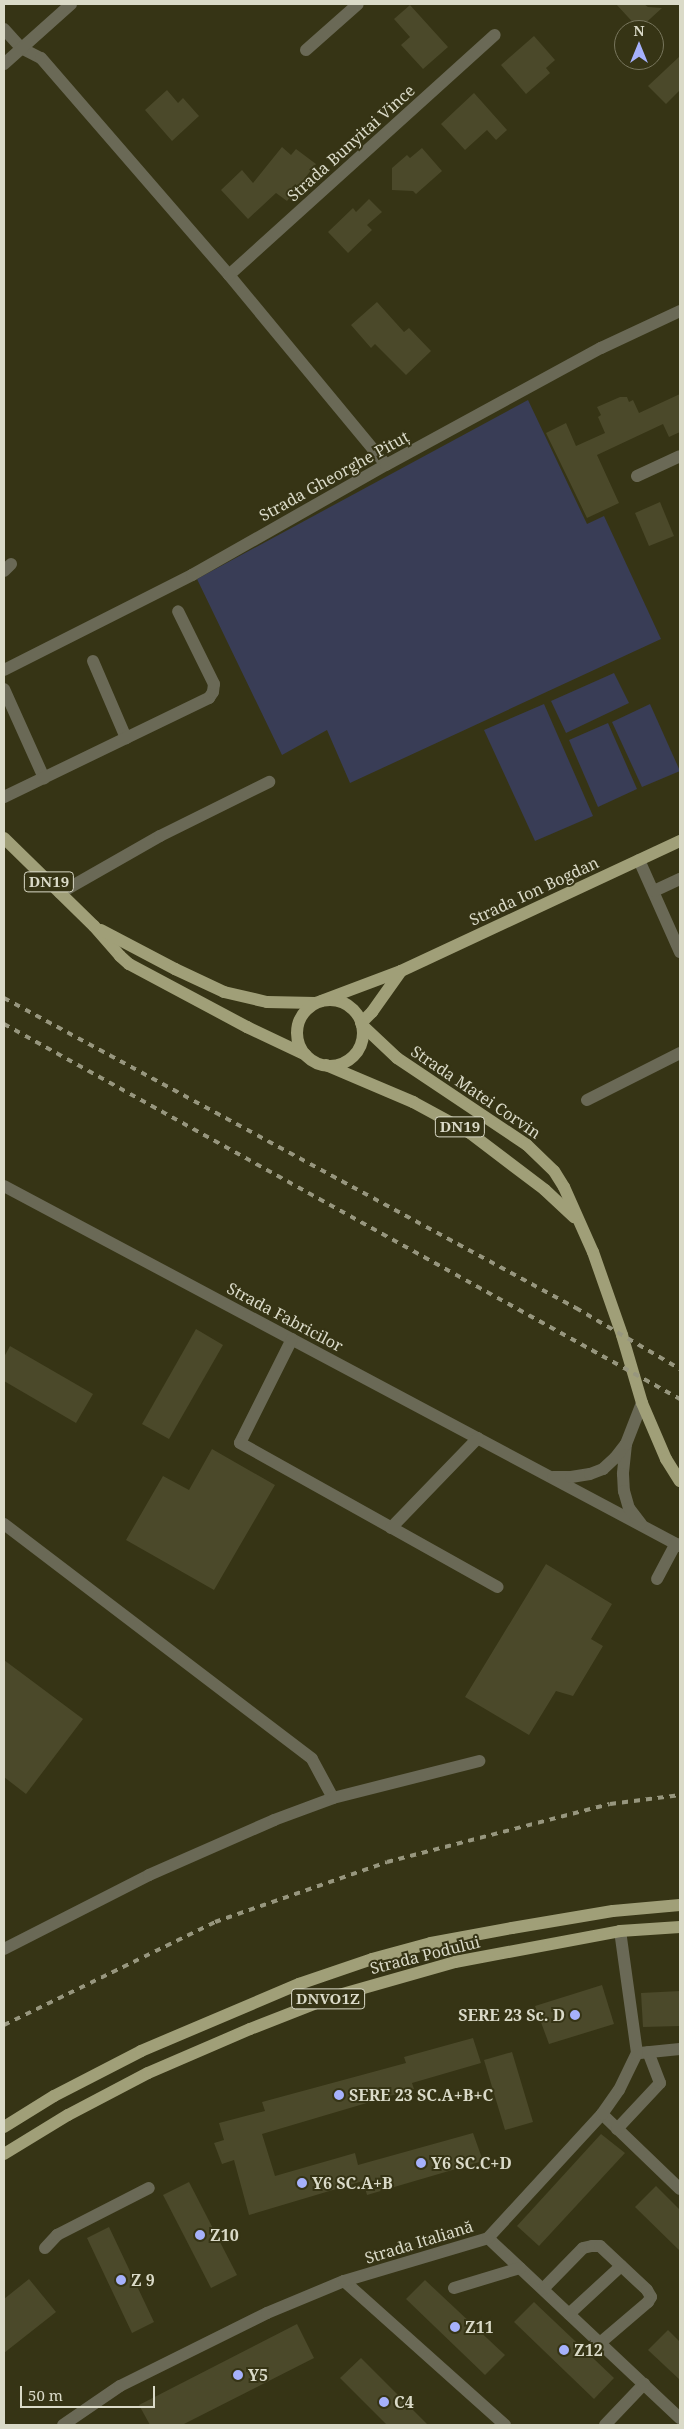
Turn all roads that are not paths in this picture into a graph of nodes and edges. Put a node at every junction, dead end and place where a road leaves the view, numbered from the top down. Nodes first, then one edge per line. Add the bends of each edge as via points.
1 (71, 4) edge
2 (358, 4) edge
3 (4, 29) edge
4 (495, 36) dead end
5 (21, 48) junction
6 (306, 50) dead end
7 (4, 64) edge
8 (229, 275) junction
9 (680, 311) edge
10 (680, 456) edge
11 (386, 464) junction
12 (638, 476) dead end
13 (178, 611) dead end
14 (93, 662) dead end
15 (4, 670) edge
16 (4, 689) edge
17 (126, 738) junction
18 (44, 778) junction
19 (269, 782) dead end
20 (5, 794) edge
21 (4, 838) edge
22 (680, 841) edge
23 (639, 860) junction
24 (680, 879) edge
25 (654, 891) junction
26 (60, 893) junction
27 (94, 926) junction
28 (680, 952) edge
29 (401, 972) junction
30 (318, 1002) junction
31 (362, 1024) junction
32 (680, 1053) edge
33 (306, 1055) junction
34 (326, 1065) junction
35 (587, 1100) dead end
36 (4, 1186) edge
37 (576, 1218) junction
38 (292, 1339) junction
39 (642, 1403) junction
40 (478, 1438) junction
41 (626, 1444) junction
42 (550, 1477) junction
43 (680, 1481) edge
44 (4, 1524) edge
45 (391, 1528) junction
46 (643, 1528) junction
47 (678, 1545) edge
48 (657, 1579) dead end
49 (498, 1587) dead end
50 (479, 1761) dead end
51 (333, 1798) junction
52 (680, 1905) edge
53 (680, 1927) edge
54 (620, 1931) junction
55 (4, 1949) edge
56 (680, 2048) edge
57 (643, 2053) junction
58 (602, 2114) junction
59 (4, 2127) edge
60 (617, 2129) junction
61 (4, 2154) edge
62 (149, 2188) dead end
63 (680, 2188) edge
64 (488, 2238) junction
65 (45, 2248) dead end
66 (621, 2266) junction
67 (520, 2268) junction
68 (344, 2281) junction
69 (454, 2288) dead end
70 (543, 2289) junction
71 (569, 2314) junction
72 (600, 2343) junction
73 (644, 2384) junction
74 (680, 2418) edge
75 (63, 2425) edge
76 (505, 2425) edge
77 (605, 2425) edge

1 - 5 street
2 - 6 street
3 - 5 street
4 - 8 street, Strada Bunyitai Vince
5 - 7 street
5 - 8 street via 42,58
8 - 11 street
9 - 11 street, Strada Gheorghe Pituț via 601,348
10 - 12 street
11 - 15 street, Strada Gheorghe Pituț via 192,575
13 - 17 street via 214,684 213,692 209,698
14 - 17 street
16 - 18 street
17 - 18 street
18 - 20 street
19 - 26 street via 160,836
21 - 26 main road, DN19
22 - 23 main road, Strada Ion Bogdan
23 - 25 street
23 - 29 main road, Strada Ion Bogdan
24 - 25 street
25 - 28 street
26 - 27 main road, DN19
27 - 30 main road, DN19 via 224,992 267,1002
27 - 33 main road, DN19 via 120,956 150,976
29 - 30 main road, Strada Ion Bogdan
29 - 31 main road, Strada Ion Bogdan
30 - 31 main road, DN19 via 341,1002 350,1006
30 - 33 main road via 303,1014 298,1024 297,1035
31 - 34 main road via 362,1039 353,1056 336,1065
31 - 37 main road, Strada Matei Corvin / DN19 via 397,1058 527,1145 544,1160 564,1187
32 - 35 street
33 - 34 main road, DN19
34 - 37 main road, Strada Matei Corvin / DN19 via 413,1102 470,1133
36 - 38 street, Strada Fabricilor
37 - 39 main road, Strada Matei Corvin / DN19 via 593,1252
38 - 40 street, Strada Fabricilor
38 - 45 street via 240,1443
39 - 41 street, Strada Fabricilor
39 - 43 main road, Strada Matei Corvin / DN19 via 666,1459
40 - 42 street, Strada Fabricilor
40 - 45 street
41 - 42 street, Strada Fabricilor via 603,1469 571,1477
41 - 46 street via 624,1491 629,1508
42 - 46 street, Strada Fabricilor
44 - 51 street via 312,1759
45 - 49 street
46 - 47 street, Strada Fabricilor
47 - 48 street
50 - 51 street
51 - 55 street via 149,1875
52 - 59 main road, Strada Podului / DNVO1Z via 613,1911 512,1928 431,1943 372,1960 299,1984 141,2050 54,2096
53 - 54 main road, Strada Podului / DNVO1Z
54 - 57 street
54 - 61 main road, Strada Podului / DNVO1Z via 455,1962 332,1997 148,2073 68,2115
56 - 57 street
57 - 58 street, Strada Italiană
57 - 60 street via 660,2083
58 - 60 street
58 - 64 street, Strada Italiană
60 - 63 street
62 - 65 street via 57,2236
64 - 67 street
64 - 68 street, Strada Italiană
66 - 70 street via 600,2246 584,2248
66 - 71 street
66 - 72 street via 651,2297
67 - 69 street
67 - 70 street
68 - 75 street, Strada Italiană via 266,2313 120,2386
68 - 76 street
70 - 71 street
71 - 72 street
72 - 73 street
73 - 74 street
73 - 77 street

